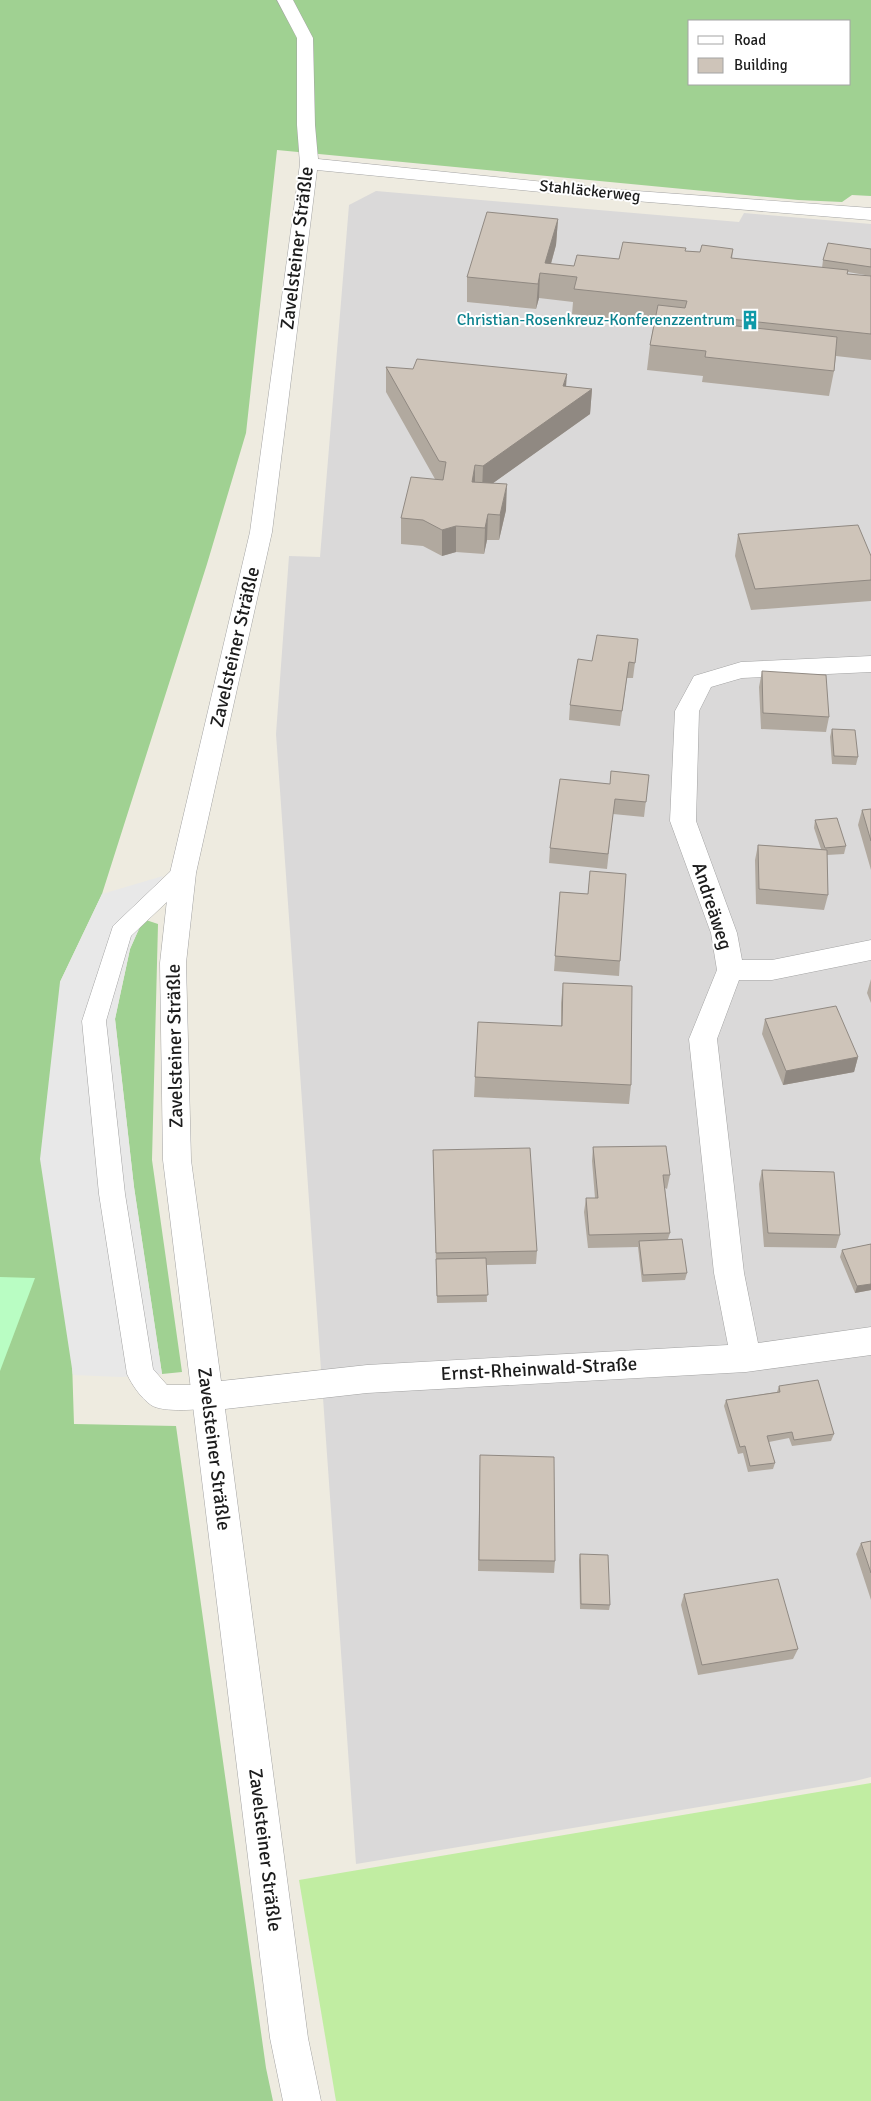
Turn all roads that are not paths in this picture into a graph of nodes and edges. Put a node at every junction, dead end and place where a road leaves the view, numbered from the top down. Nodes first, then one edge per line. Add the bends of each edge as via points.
1 (285, 0) edge
2 (309, 164) junction
3 (871, 214) edge
4 (871, 664) edge
5 (183, 873) junction
6 (871, 950) edge
7 (730, 970) junction
8 (871, 1341) edge
9 (746, 1358) junction
10 (208, 1397) junction
11 (302, 2101) edge

1 - 2 street, Zavelsteiner Sträßle via 305,38
2 - 3 street, Stahläckerweg via 624,195
2 - 5 street, Zavelsteiner Sträßle via 261,532
4 - 7 street, Andreäweg via 741,670 702,682 686,711 683,821 724,933
5 - 10 street, Zavelsteiner Sträßle via 174,963 177,1160
5 - 10 lane via 121,932 94,1021 112,1194 140,1374 161,1397
6 - 7 street via 772,970
7 - 9 street, Andreäweg via 703,1039 729,1273
8 - 9 street, Ernst-Rheinwald-Straße
9 - 10 street, Ernst-Rheinwald-Straße via 367,1379
10 - 11 street, Zavelsteiner Sträßle via 289,2038

